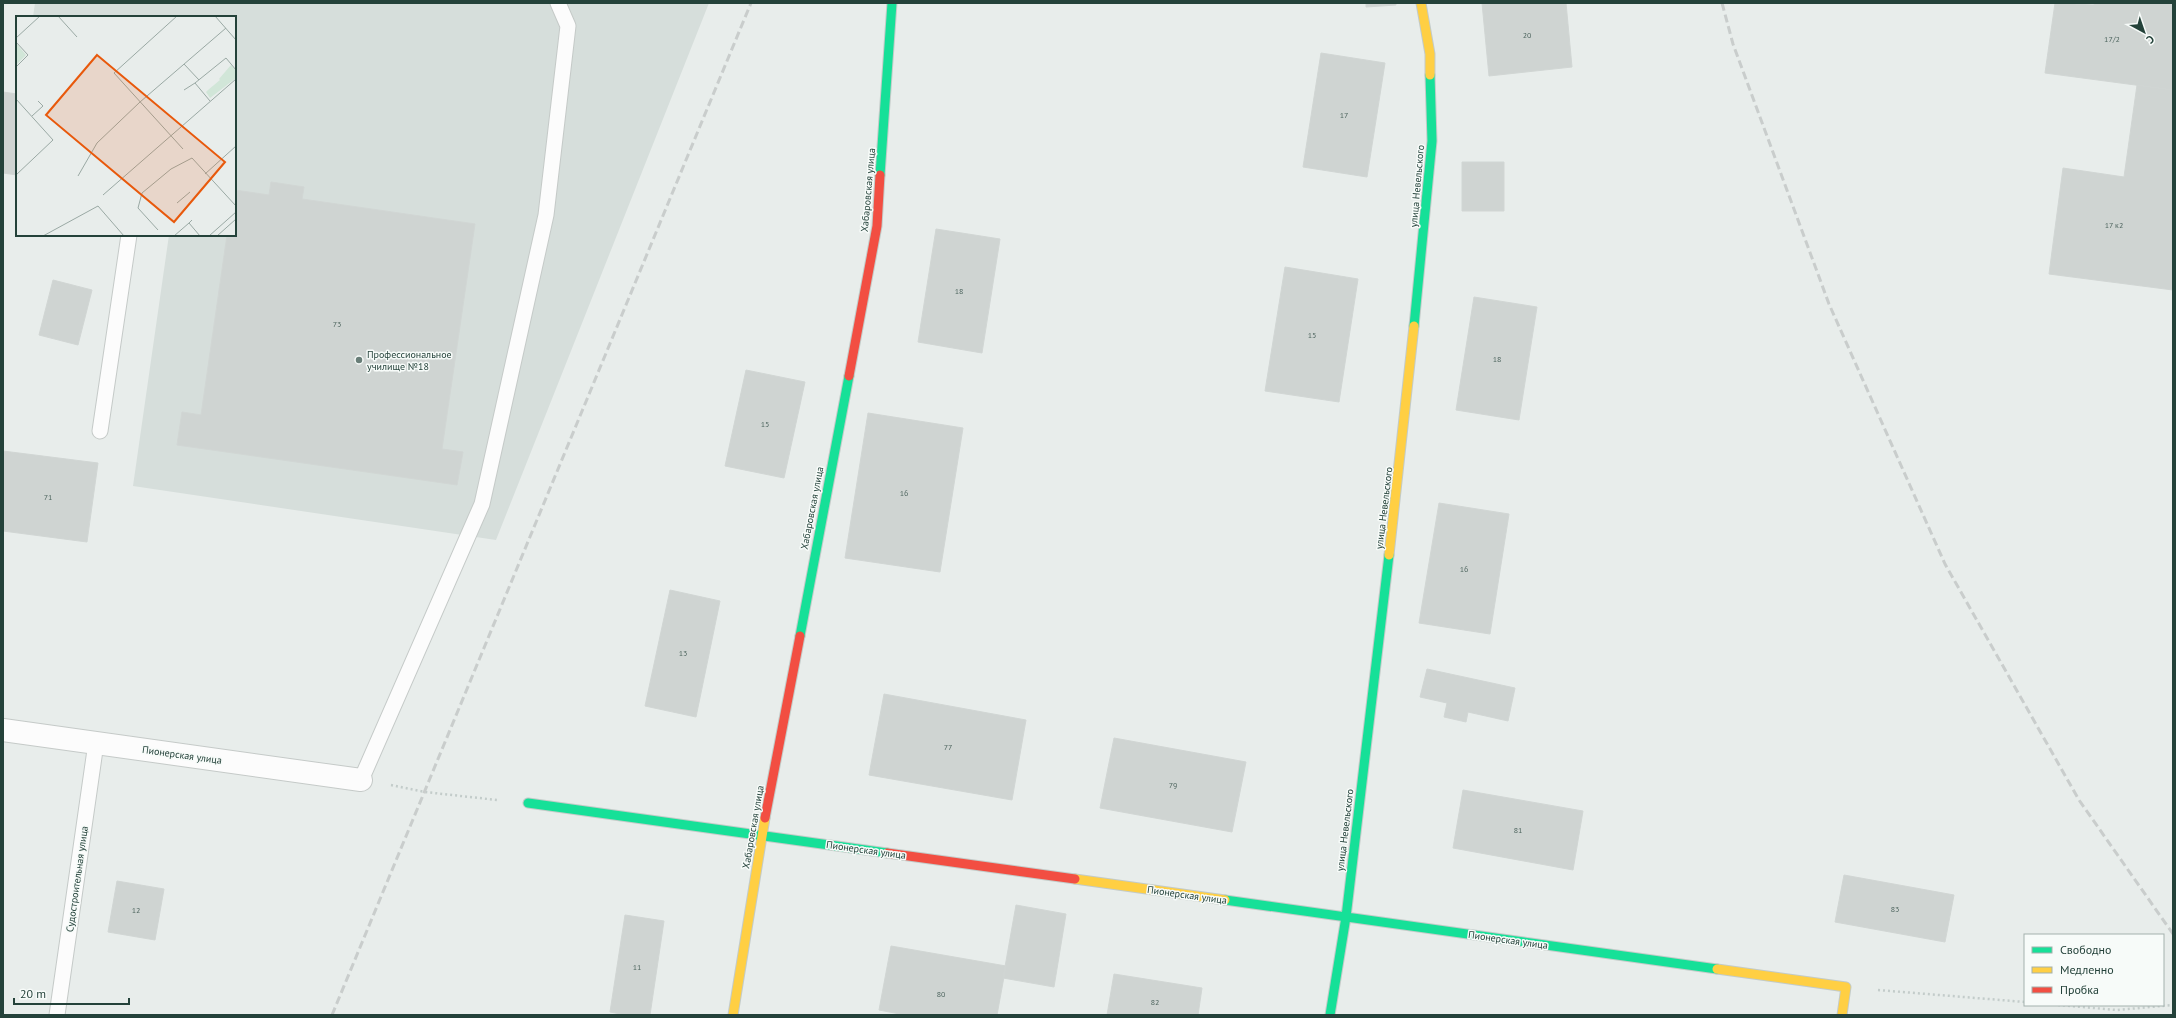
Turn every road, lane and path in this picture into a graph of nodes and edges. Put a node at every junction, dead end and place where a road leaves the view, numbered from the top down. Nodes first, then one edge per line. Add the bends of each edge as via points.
1 (558, 3) edge
2 (892, 3) edge
3 (1421, 3) edge
4 (129, 236) edge
5 (100, 431) dead end
6 (3, 730) edge
7 (96, 743) junction
8 (361, 780) junction
9 (528, 803) joint
10 (762, 836) junction
11 (1346, 917) junction
12 (1846, 987) junction
13 (2024, 1002) edge
14 (2070, 1006) edge
15 (2154, 1006) edge
16 (57, 1015) edge
17 (733, 1015) edge
18 (1330, 1015) edge
19 (1842, 1015) edge

1 - 8 lane via 568,26 546,216 482,504
2 - 10 street, Хабаровская улица via 877,226
3 - 11 street, улица Невельского via 1430,54 1432,141 1407,402
4 - 5 lane
6 - 7 street, Пионерская улица
7 - 8 street, Пионерская улица
7 - 16 lane, Судостроительная улица
8 - 9 path via 425,792
9 - 10 street, Пионерская улица
10 - 11 street, Пионерская улица
10 - 17 street, Хабаровская улица
11 - 12 street, Пионерская улица
11 - 18 street, улица Невельского
12 - 13 path
12 - 19 street
14 - 15 path via 2117,1010

